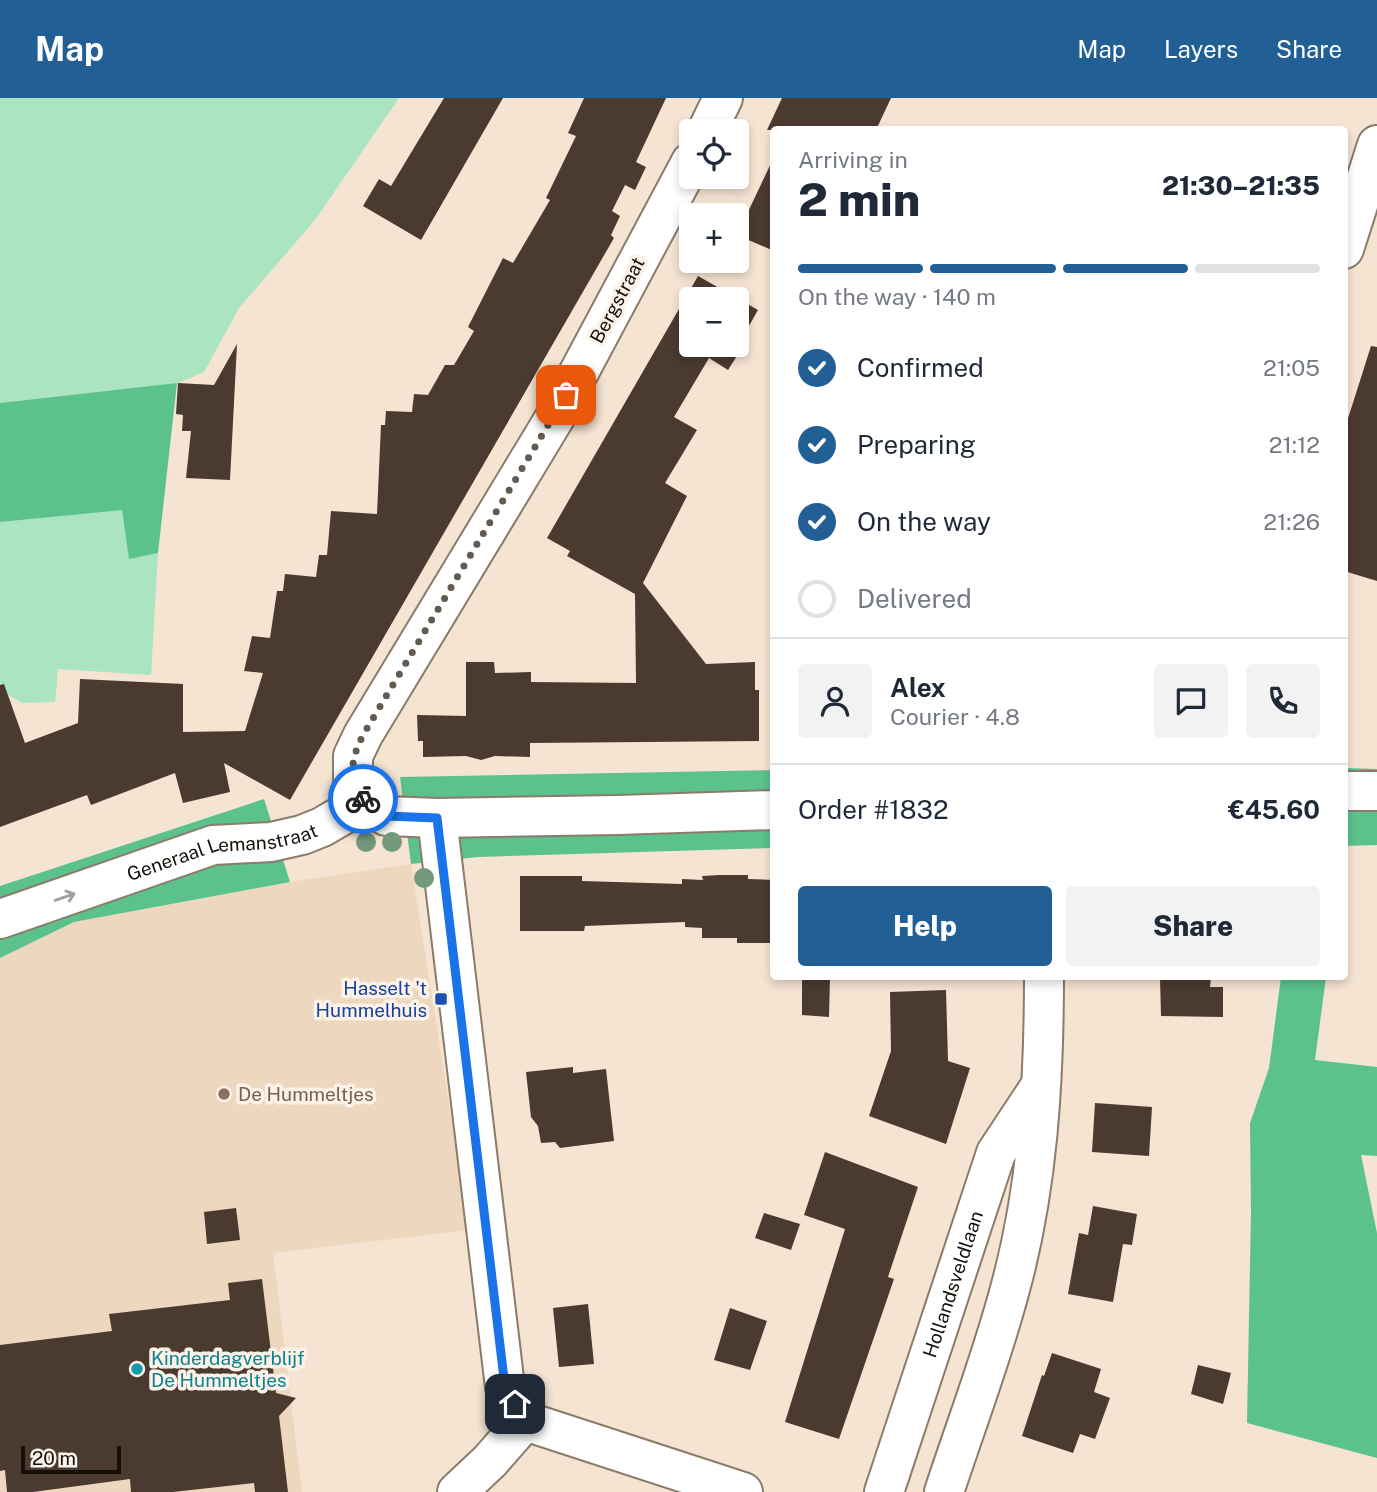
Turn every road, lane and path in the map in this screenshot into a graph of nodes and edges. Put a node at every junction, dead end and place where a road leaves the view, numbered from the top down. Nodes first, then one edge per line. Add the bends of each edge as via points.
1 (723, 98) edge
2 (713, 119) edge
3 (1377, 145) edge
4 (679, 185) edge
5 (1348, 236) edge
6 (1348, 791) edge
7 (1377, 791) edge
8 (365, 802) junction
9 (770, 810) edge
10 (437, 818) junction
11 (0, 919) edge
12 (1044, 980) edge
13 (1041, 1085) junction
14 (525, 1421) junction
15 (457, 1492) edge
16 (743, 1492) edge
17 (884, 1492) edge
18 (944, 1492) edge

1 - 2 street
3 - 5 street
4 - 8 street, Bergstraat via 554,419 363,735 353,756 353,779
6 - 7 street
8 - 10 street via 386,816
11 -> 8 street, Generaal Lemanstraat via 213,845 302,835
9 - 10 street
10 - 14 street via 505,1387
12 - 13 street, Hollandsveldlaan
13 - 17 street, Hollandsveldlaan via 996,1153
13 - 18 street, Hollandsveldlaan via 1035,1168 1010,1288
14 - 15 street
14 - 16 street

